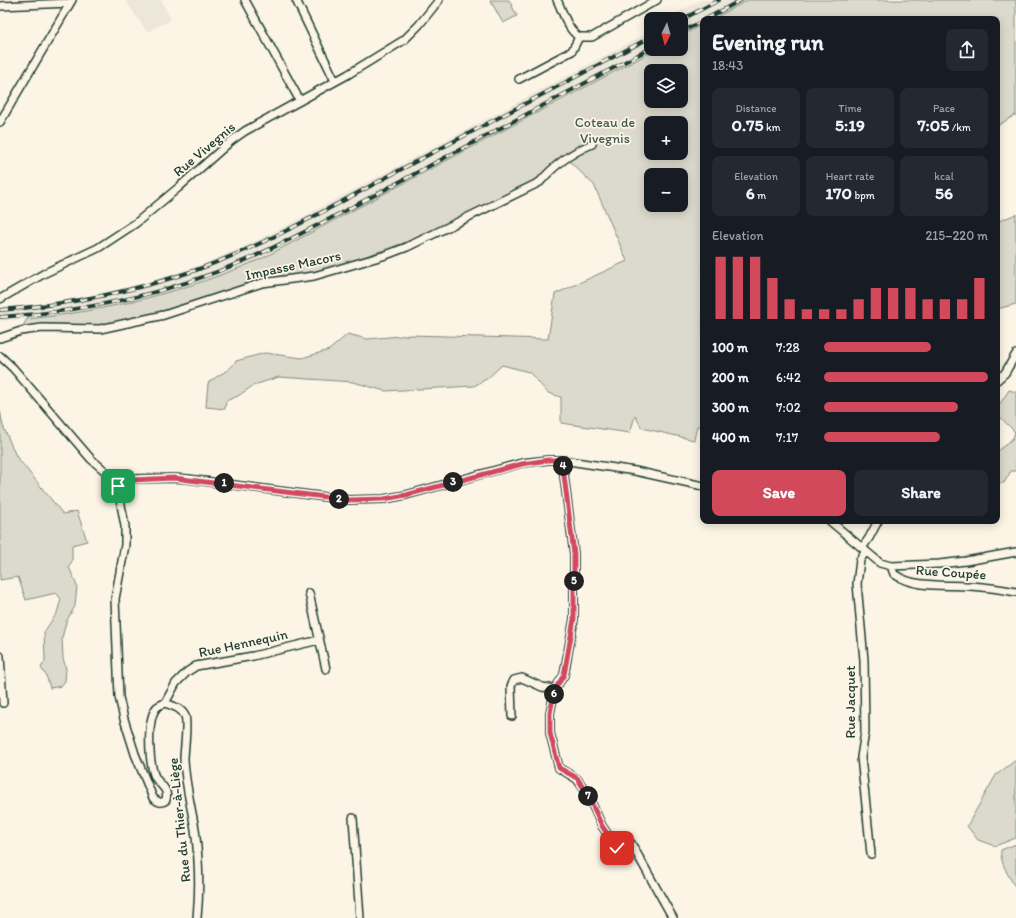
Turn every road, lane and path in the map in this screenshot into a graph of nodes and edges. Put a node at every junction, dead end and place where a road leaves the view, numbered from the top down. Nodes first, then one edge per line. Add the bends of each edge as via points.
1 (245, 0) edge
2 (296, 0) edge
3 (439, 0) edge
4 (557, 0) edge
5 (657, 0) edge
6 (71, 2) edge
7 (0, 6) edge
8 (579, 37) junction
9 (519, 79) dead end
10 (335, 81) junction
11 (300, 101) junction
12 (0, 122) edge
13 (592, 144) dead end
14 (0, 299) edge
15 (0, 338) edge
16 (1016, 354) edge
17 (0, 356) edge
18 (1000, 377) edge
19 (562, 460) junction
20 (116, 478) junction
21 (700, 485) edge
22 (834, 524) edge
23 (876, 524) edge
24 (864, 549) junction
25 (1016, 552) edge
26 (891, 566) junction
27 (1016, 592) edge
28 (309, 593) dead end
29 (319, 640) junction
30 (0, 656) edge
31 (326, 669) dead end
32 (555, 689) junction
33 (3, 703) dead end
34 (165, 703) junction
35 (512, 716) dead end
36 (353, 818) dead end
37 (871, 854) dead end
38 (197, 918) edge
39 (360, 918) edge
40 (673, 918) edge

1 - 11 street
2 - 10 street
3 - 10 street, Rue Vivegnis via 404,40
4 - 8 street via 574,34
5 - 8 street via 592,37
6 - 7 street
6 - 12 street
8 - 9 street via 572,51
10 - 11 street, Rue Vivegnis
11 - 14 street, Rue Vivegnis via 231,141 161,203 111,240
13 - 15 street, Impasse Macors via 574,152 549,171 540,182 386,255 314,276 262,283 164,315 100,329 42,328 20,331
16 - 18 street
17 - 20 street via 91,460
19 - 20 street via 522,464 384,499 349,500 174,478
19 - 21 street via 635,471
19 - 32 street via 574,554 574,619 564,675
20 - 34 street, Rue du Thier-à-Liège via 125,526 125,545 115,599 119,697 135,754 153,798 159,802 166,800 167,795 151,764 151,722 157,707
22 - 24 street
23 - 24 street, Rue Jacquet
24 - 26 street via 880,563
24 - 37 street, Rue Jacquet via 857,584 864,660 865,732 861,756
25 - 26 street via 966,561
26 - 27 street, Rue Coupée via 894,574 908,582
28 - 29 street
29 - 31 street
29 - 34 street, Rue Hennequin via 253,656 196,666 176,683
30 - 33 street
32 - 35 street via 542,687 522,678 514,680 511,686
32 - 40 street via 550,713 550,733 559,768 577,778 602,826 617,848 631,843
34 - 38 street, Rue du Thier-à-Liège via 181,711 186,718 184,759 199,874
36 - 39 street

